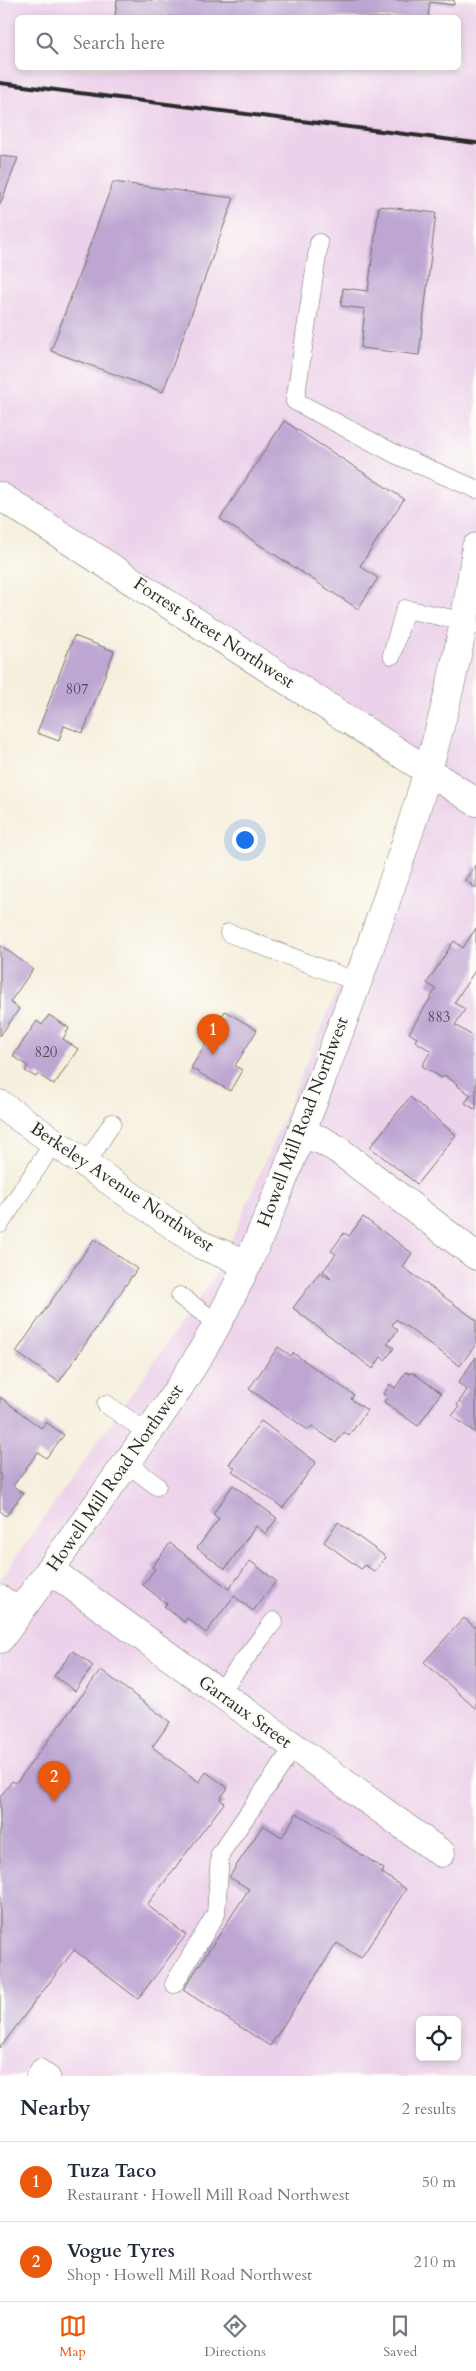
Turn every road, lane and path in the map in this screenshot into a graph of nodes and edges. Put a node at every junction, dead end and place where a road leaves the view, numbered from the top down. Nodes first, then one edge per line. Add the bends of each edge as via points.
1 (319, 243) dead end
2 (476, 489) edge
3 (0, 496) edge
4 (476, 547) edge
5 (473, 591) edge
6 (469, 625) edge
7 (392, 655) dead end
8 (428, 771) junction
9 (476, 802) edge
10 (229, 933) dead end
11 (357, 982) junction
12 (0, 1104) edge
13 (112, 1122) dead end
14 (301, 1134) junction
15 (54, 1142) junction
16 (86, 1164) junction
17 (0, 1224) edge
18 (476, 1256) edge
19 (248, 1264) junction
20 (180, 1296) dead end
21 (218, 1323) junction
22 (106, 1404) dead end
23 (148, 1433) junction
24 (127, 1463) junction
25 (157, 1486) dead end
26 (50, 1570) junction
27 (10, 1606) edge
28 (274, 1621) dead end
29 (0, 1639) edge
30 (219, 1693) junction
31 (294, 1747) junction
32 (441, 1854) dead end
33 (174, 1984) dead end
34 (35, 2076) edge
35 (52, 2076) edge

1 - 2 lane via 295,401 399,456
3 - 8 street, Forrest Street Northwest
4 - 5 street, Howell Mill Road Northwest
5 - 6 street, Howell Mill Road Northwest
6 - 7 lane via 405,609
6 - 8 street, Howell Mill Road Northwest
8 - 9 street, Forrest Street Northwest
8 - 11 street, Howell Mill Road Northwest via 388,899
10 - 11 lane
11 - 14 street, Howell Mill Road Northwest
12 - 15 street, Berkeley Avenue Northwest
13 - 16 lane
14 - 18 street via 337,1149
14 - 19 street, Howell Mill Road Northwest
15 - 16 street, Berkeley Avenue Northwest
15 - 17 lane
16 - 19 street, Berkeley Avenue Northwest via 201,1245
19 - 21 street, Howell Mill Road Northwest
20 - 21 lane
21 - 23 street, Howell Mill Road Northwest
22 - 23 lane
23 - 24 street, Howell Mill Road Northwest
24 - 25 lane
24 - 26 street, Howell Mill Road Northwest
26 - 27 street, Howell Mill Road Northwest
26 - 30 street, Garraux Street
27 - 29 street, Howell Mill Road Northwest
28 - 30 lane
30 - 31 street, Garraux Street
31 - 32 street, Garraux Street
31 - 33 lane via 220,1854 216,1914
34 - 35 lane via 40,2068

